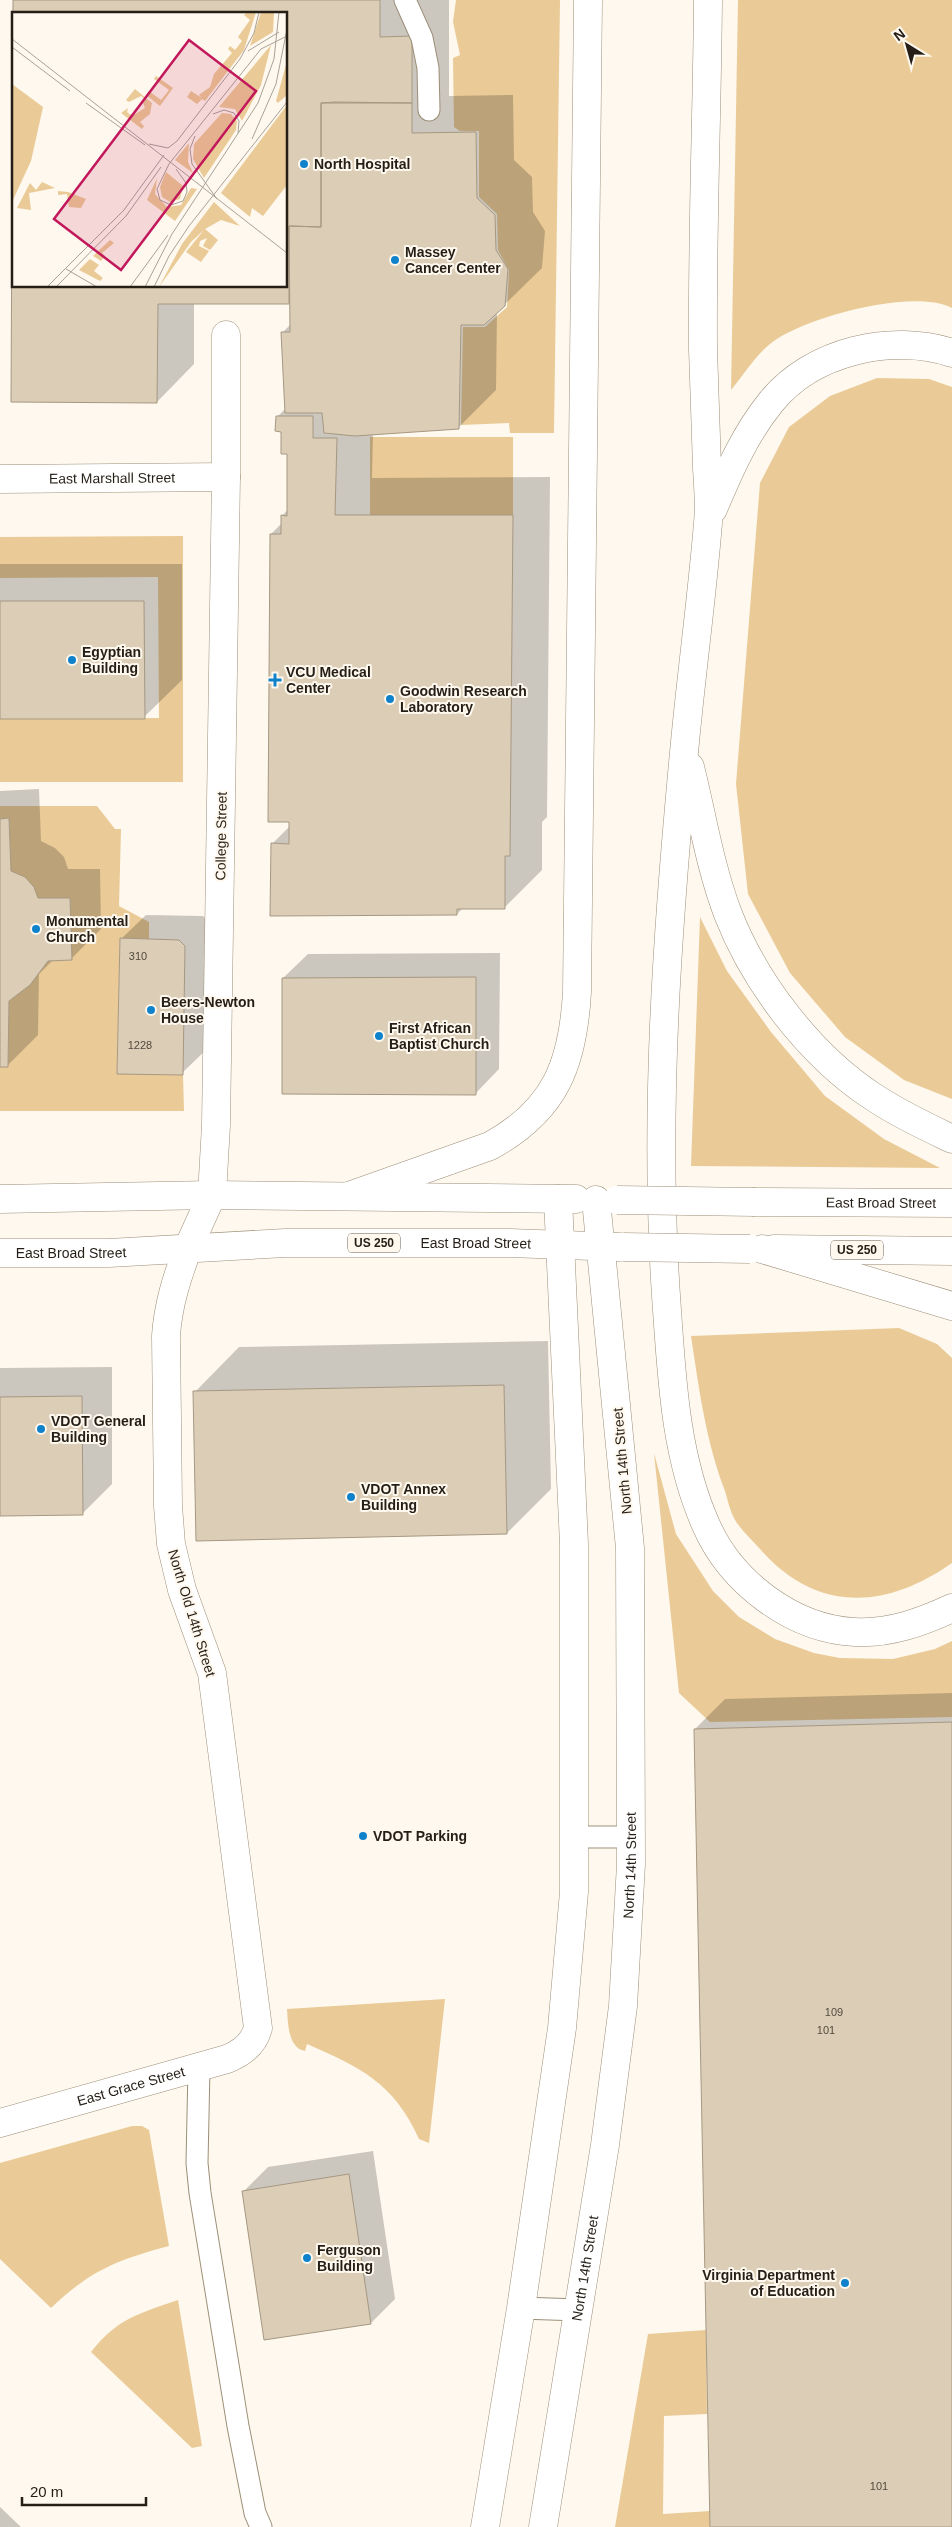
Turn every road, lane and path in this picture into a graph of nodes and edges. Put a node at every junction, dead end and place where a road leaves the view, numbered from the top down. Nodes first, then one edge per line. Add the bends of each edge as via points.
1 (405, 0) edge
2 (588, 0) edge
3 (708, 0) edge
4 (429, 110) dead end
5 (226, 336) dead end
6 (952, 353) edge
7 (226, 477) junction
8 (0, 479) edge
9 (709, 517) junction
10 (685, 743) junction
11 (952, 1139) edge
12 (212, 1195) junction
13 (349, 1196) junction
14 (0, 1199) edge
15 (558, 1199) junction
16 (606, 1200) junction
17 (952, 1203) edge
18 (560, 1245) junction
19 (612, 1247) junction
20 (188, 1248) junction
21 (756, 1249) junction
22 (952, 1251) edge
23 (0, 1253) edge
24 (952, 1306) edge
25 (952, 1608) edge
26 (574, 1836) junction
27 (631, 1837) junction
28 (256, 2038) joint
29 (199, 2068) junction
30 (0, 2123) edge
31 (521, 2308) junction
32 (579, 2310) junction
33 (261, 2527) edge
34 (484, 2527) edge
35 (543, 2527) edge

1 - 4 lane via 422,38 428,68
2 - 13 main road via 577,992 571,1046 550,1094 508,1135 490,1146
3 - 9 main road via 703,350
5 - 7 main road, College Street
6 - 9 main road via 934,347 901,344 870,347 814,367 791,382 756,422 732,462
7 - 8 main road, East Marshall Street
7 - 12 main road, College Street via 218,1079
9 - 10 main road
10 - 11 main road via 728,912 754,969 775,1002 837,1068 871,1095 915,1122
10 - 25 main road via 666,990 662,1244 672,1379 683,1450 696,1500 720,1552 767,1600 794,1616 824,1627 855,1632 888,1630 923,1622
12 - 13 main road, East Broad Street
12 - 14 main road, East Broad Street
12 - 20 main road, North Old 14th Street
13 - 15 main road, East Broad Street
15 - 16 main road, East Broad Street
15 - 18 main road
16 - 17 main road, East Broad Street, bridge
16 - 19 main road, North 14th Street
18 - 19 main road, East Broad Street / US 250
18 - 20 main road, East Broad Street / US 250 via 285,1242
18 - 26 main road via 574,1544
19 - 21 main road, East Broad Street / US 250, bridge
19 - 27 main road, North 14th Street via 630,1548
20 - 23 main road, East Broad Street / US 250
20 - 28 main road, North Old 14th Street via 167,1317 171,1544 182,1590 212,1673 257,2018
21 - 22 main road, East Broad Street / US 250
21 - 24 main road
26 - 27 lane
26 - 31 main road via 574,1892 562,2028
27 - 32 main road, North 14th Street via 622,2006 605,2145
28 - 29 main road, East Grace Street via 240,2054
29 - 30 main road, East Grace Street
29 - 33 lane via 197,2163 200,2193 238,2426 255,2514
31 - 32 lane
31 - 34 main road
32 - 35 main road, North 14th Street

